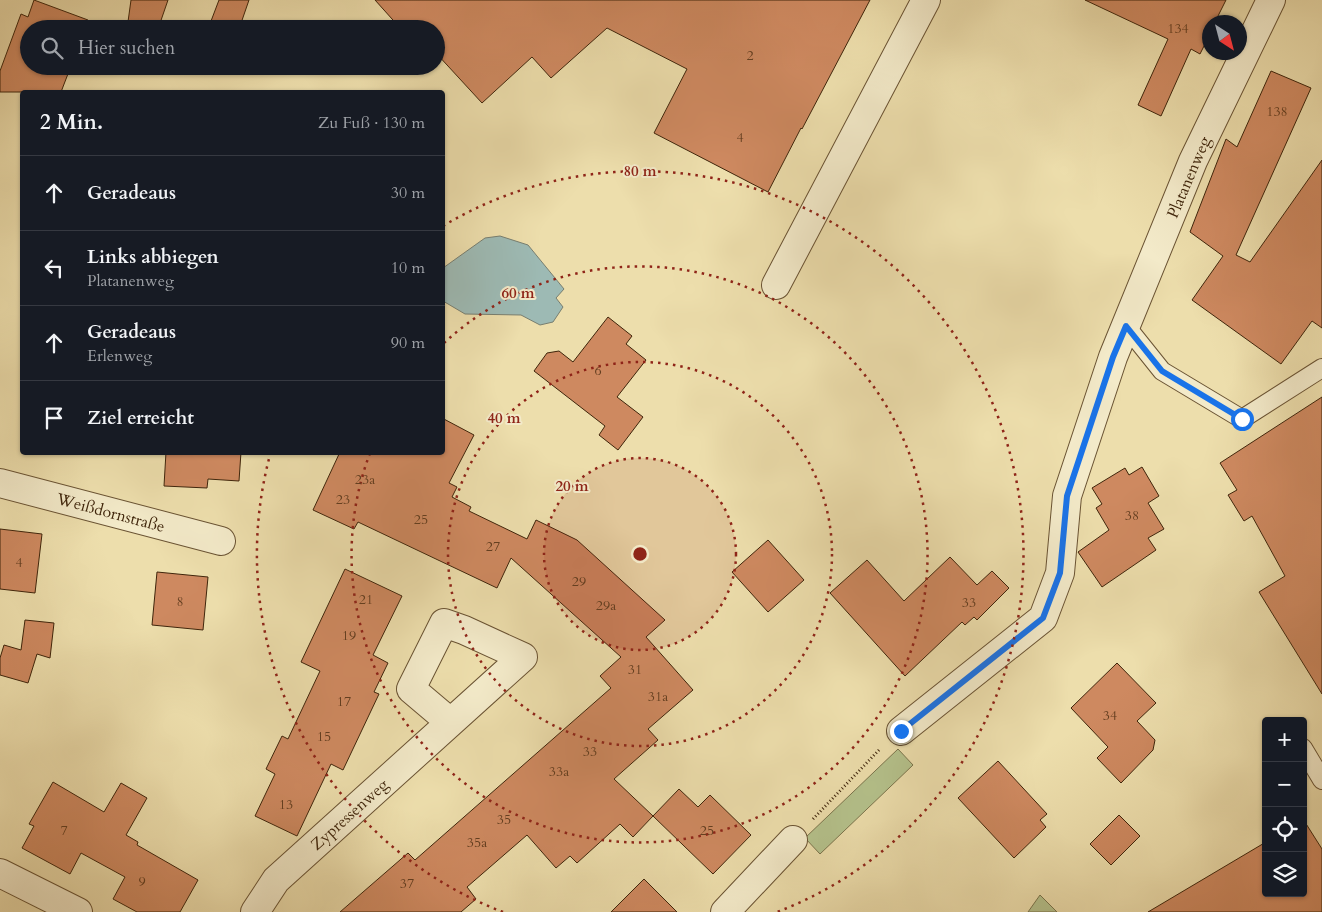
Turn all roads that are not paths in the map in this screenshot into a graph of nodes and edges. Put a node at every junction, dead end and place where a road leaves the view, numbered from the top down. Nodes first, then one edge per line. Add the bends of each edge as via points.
1 (926, 0) edge
2 (1271, 0) edge
3 (776, 285) dead end
4 (1126, 326) junction
5 (1322, 368) edge
6 (0, 483) edge
7 (222, 541) dead end
8 (450, 722) dead end
9 (901, 731) road end
10 (1307, 755) edge
11 (1322, 780) edge
12 (793, 840) road end
13 (0, 873) edge
14 (78, 912) edge
15 (255, 912) edge
16 (725, 912) edge

1 - 3 street
2 - 4 street, Platanenweg via 1193,161
4 - 5 lane via 1162,371 1242,419
4 - 9 street, Platanenweg via 1067,496 1060,573 1043,618
6 - 7 street, Weißdornstraße
8 - 15 street, Zypressenweg via 276,880
10 - 11 lane
12 - 16 street
13 - 14 street

